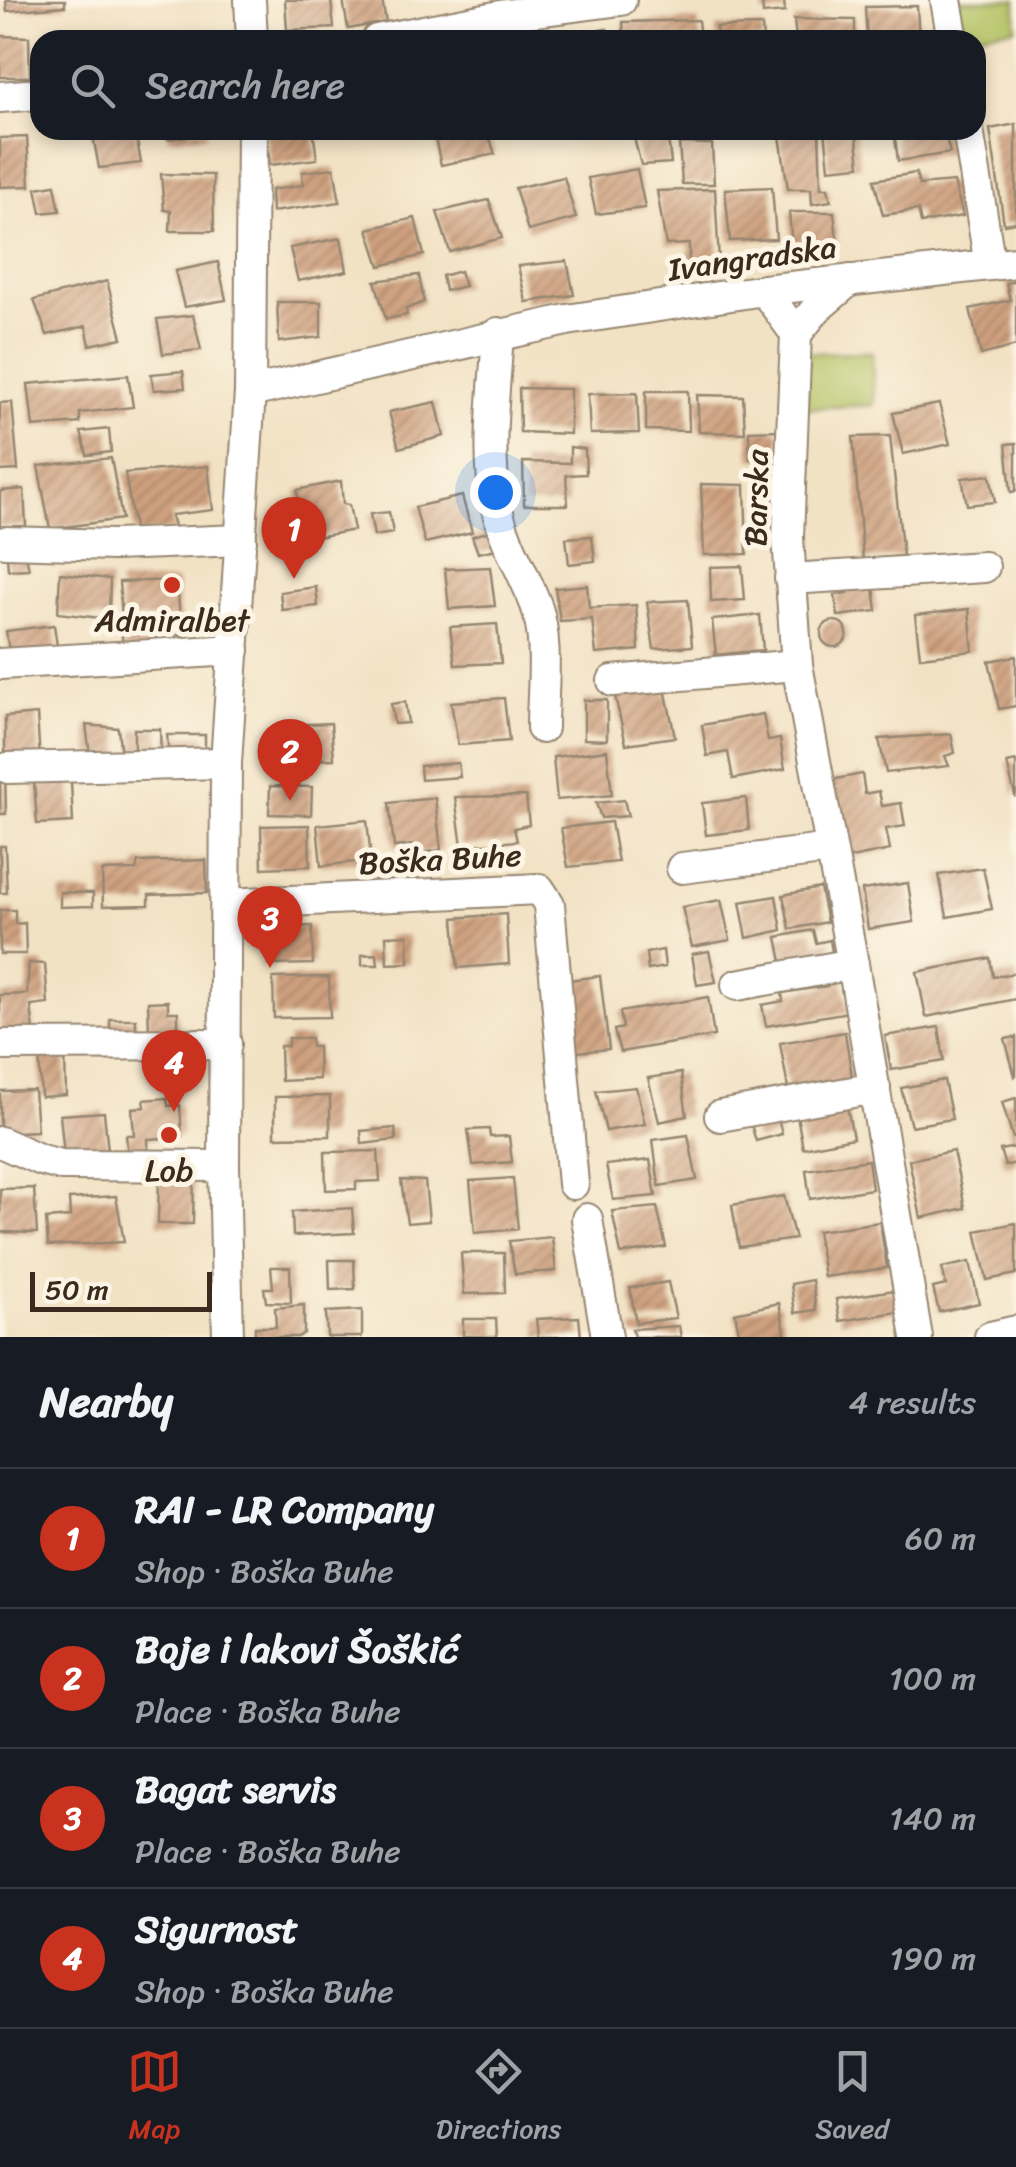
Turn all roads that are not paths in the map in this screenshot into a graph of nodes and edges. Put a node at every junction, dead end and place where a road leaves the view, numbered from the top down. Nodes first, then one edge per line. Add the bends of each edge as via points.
1 (250, 0) edge
2 (621, 0) edge
3 (946, 0) edge
4 (252, 30) edge
5 (429, 30) edge
6 (950, 30) edge
7 (30, 95) edge
8 (0, 97) edge
9 (252, 140) edge
10 (971, 140) edge
11 (1003, 264) edge
12 (850, 280) junction
13 (764, 290) junction
14 (498, 333) junction
15 (796, 334) junction
16 (250, 392) junction
17 (240, 540) junction
18 (6, 542) dead end
19 (984, 567) dead end
20 (790, 579) junction
21 (234, 650) junction
22 (0, 664) edge
23 (797, 665) junction
24 (613, 681) dead end
25 (542, 728) dead end
26 (226, 763) junction
27 (8, 768) dead end
28 (830, 848) junction
29 (682, 868) dead end
30 (226, 904) junction
31 (853, 964) junction
32 (737, 985) dead end
33 (226, 1044) junction
34 (0, 1045) edge
35 (875, 1088) junction
36 (720, 1116) dead end
37 (0, 1142) edge
38 (224, 1166) junction
39 (572, 1184) dead end
40 (587, 1220) dead end
41 (1016, 1331) edge
42 (228, 1337) edge
43 (607, 1337) edge
44 (917, 1337) edge
45 (990, 1337) edge

1 - 4 street
2 - 5 street
3 - 6 street
7 - 8 street
9 - 16 street
10 - 11 street
11 - 12 street, Ivangradska
12 - 13 street, Ivangradska
12 - 15 street
13 - 14 street, Ivangradska
13 - 15 street
14 - 16 street, Ivangradska
14 - 25 street via 496,500 505,540 541,625
15 - 20 street, Barska
16 - 17 street
17 - 18 street
17 - 21 street
19 - 20 street
20 - 23 street, Barska
21 - 22 street
21 - 26 street
23 - 24 street
23 - 28 street, Barska
26 - 27 street
26 - 30 street
28 - 29 street
28 - 31 street, Barska
30 - 33 street
30 - 39 street, Boška Buhe via 538,889 545,894
31 - 32 street
31 - 35 street, Barska
33 - 34 street
33 - 38 street
35 - 36 street
35 - 44 street, Barska
37 - 38 street via 61,1164
38 - 42 street
40 - 43 street
41 - 45 street

